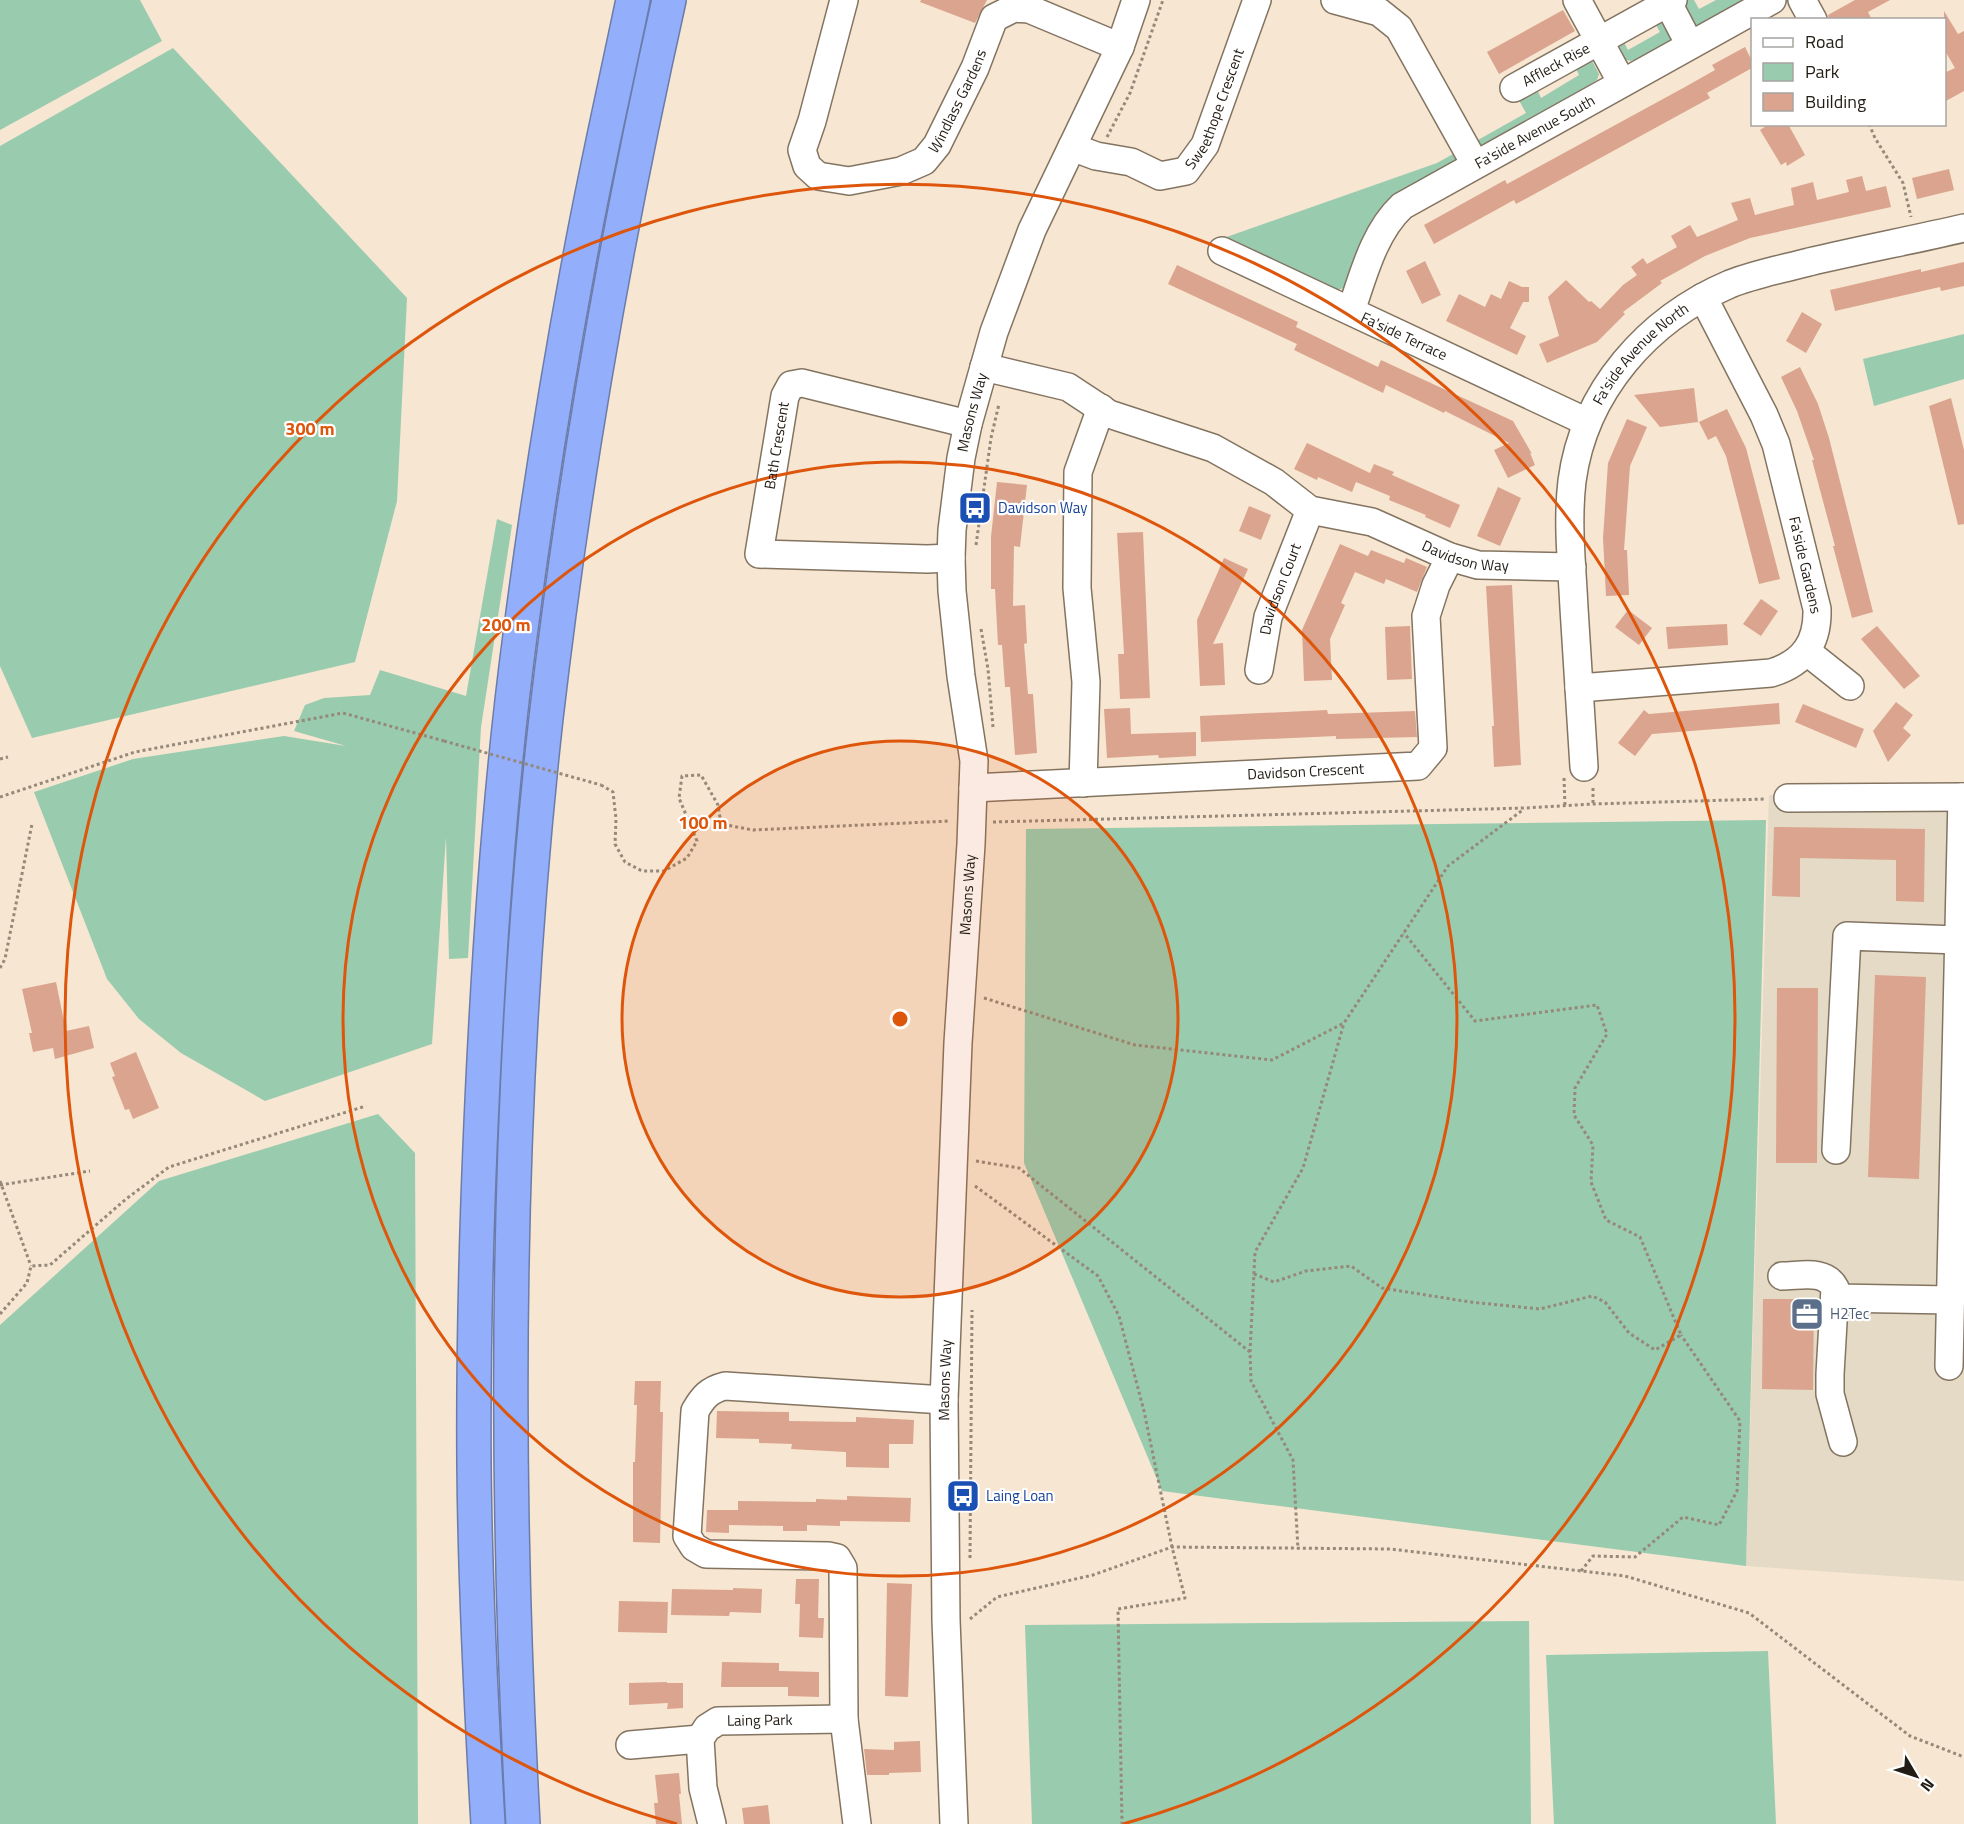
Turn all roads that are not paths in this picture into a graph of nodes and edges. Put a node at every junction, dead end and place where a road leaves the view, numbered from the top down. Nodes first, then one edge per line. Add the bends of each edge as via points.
1 (633, 0) edge
2 (669, 0) edge
3 (844, 0) edge
4 (1136, 0) edge
5 (1257, 0) edge
6 (1335, 0) edge
7 (1577, 0) edge
8 (1772, 0) edge
9 (1802, 0) edge
10 (1671, 2) edge
11 (1011, 4) edge
12 (1812, 18) edge
13 (1599, 41) junction
14 (1690, 45) junction
15 (1120, 47) junction
16 (1622, 83) junction
17 (1514, 88) dead end
18 (1084, 152) junction
19 (1475, 164) junction
20 (1964, 228) edge
21 (1222, 251) dead end
22 (1704, 297) junction
23 (1351, 311) junction
24 (993, 369) junction
25 (1101, 408) junction
26 (1587, 422) junction
27 (968, 423) junction
28 (1310, 510) junction
29 (963, 554) junction
30 (1450, 557) junction
31 (1572, 567) junction
32 (1806, 651) junction
33 (1259, 670) dead end
34 (1850, 686) dead end
35 (1579, 688) junction
36 (1584, 767) dead end
37 (1083, 783) junction
38 (973, 788) junction
39 (1963, 797) edge
40 (1788, 798) road end
41 (1958, 940) junction
42 (1961, 988) edge
43 (1959, 1108) edge
44 (1836, 1150) dead end
45 (1958, 1199) edge
46 (1782, 1276) dead end
47 (1955, 1293) edge
48 (1835, 1298) junction
49 (1949, 1366) dead end
50 (944, 1400) junction
51 (1843, 1442) dead end
52 (844, 1719) junction
53 (700, 1739) junction
54 (630, 1745) dead end
55 (488, 1824) edge
56 (523, 1824) edge
57 (712, 1824) edge
58 (857, 1824) edge
59 (954, 1824) edge

1 - 55 highway via 579,263 541,486 520,638 497,862 481,1112 474,1453
2 - 56 highway via 636,152 579,470 548,700 535,832 516,1143 510,1344 510,1491
3 - 11 street, Windlass Gardens via 802,150 807,166 818,176 849,181 901,171 924,161 937,145 975,68 993,18
4 - 15 street, Masons Way
5 - 18 street, Sweethope Crescent via 1205,145 1185,171 1160,176 1131,162
6 - 19 street via 1379,12 1399,27
7 - 13 street, Affleck Rise
8 - 14 street, Fa'side Avenue South
9 - 12 street
10 - 13 street, Affleck Rise
10 - 14 street, Affleck Rise
11 - 15 street, Windlass Gardens
13 - 16 street, Affleck Rise
13 - 17 street, Affleck Rise
14 - 16 street, Fa'side Avenue South
15 - 18 street, Masons Way
16 - 19 street, Fa'side Avenue South
18 - 24 street, Masons Way via 1032,230 1017,267
19 - 23 street, Fa'side Avenue South via 1393,214 1381,232
20 - 22 street, Fa'side Avenue North via 1752,276
21 - 23 street, Fa'side Terrace
22 - 26 street, Fa'side Avenue North via 1663,323 1640,344
22 - 32 street, Fa'side Gardens via 1776,444 1817,609 1816,631
23 - 26 street, Fa'side Terrace
24 - 25 street, Davidson Way via 1068,387
24 - 27 street, Masons Way
25 - 28 street, Davidson Way via 1213,448 1274,483
25 - 37 street via 1078,472 1077,588 1086,682
26 - 31 street, Fa'side Avenue North via 1572,481
27 - 29 street, Masons Way via 960,468
27 - 29 street, Bath Crescent via 802,383 791,385 759,554 895,558
28 - 30 street, Davidson Way via 1372,522
28 - 33 street, Davidson Court via 1268,616
29 - 38 street, Masons Way via 952,591 974,761
30 - 31 street, Davidson Way via 1478,565
30 - 37 street, Davidson Crescent via 1426,616 1433,748 1418,766
31 - 35 street, Fa'side Avenue North
32 - 34 street
32 - 35 street via 1791,665 1772,673
35 - 36 street, Fa'side Avenue North
37 - 38 street, Davidson Crescent
38 - 50 street, Masons Way
39 - 40 street
39 - 41 street
41 - 42 street
41 - 44 street via 1847,936
42 - 43 street
43 - 45 street
45 - 47 street
46 - 48 street via 1823,1275 1832,1281
47 - 48 street
47 - 49 street
48 - 51 street via 1830,1394
50 - 52 street via 725,1386 703,1397 695,1411 687,1536 694,1547 706,1554 828,1556 837,1558 843,1569
50 - 59 street, Masons Way via 962,1615
52 - 53 street, Laing Park via 718,1721 706,1728
52 - 58 street
53 - 54 street
53 - 57 street

